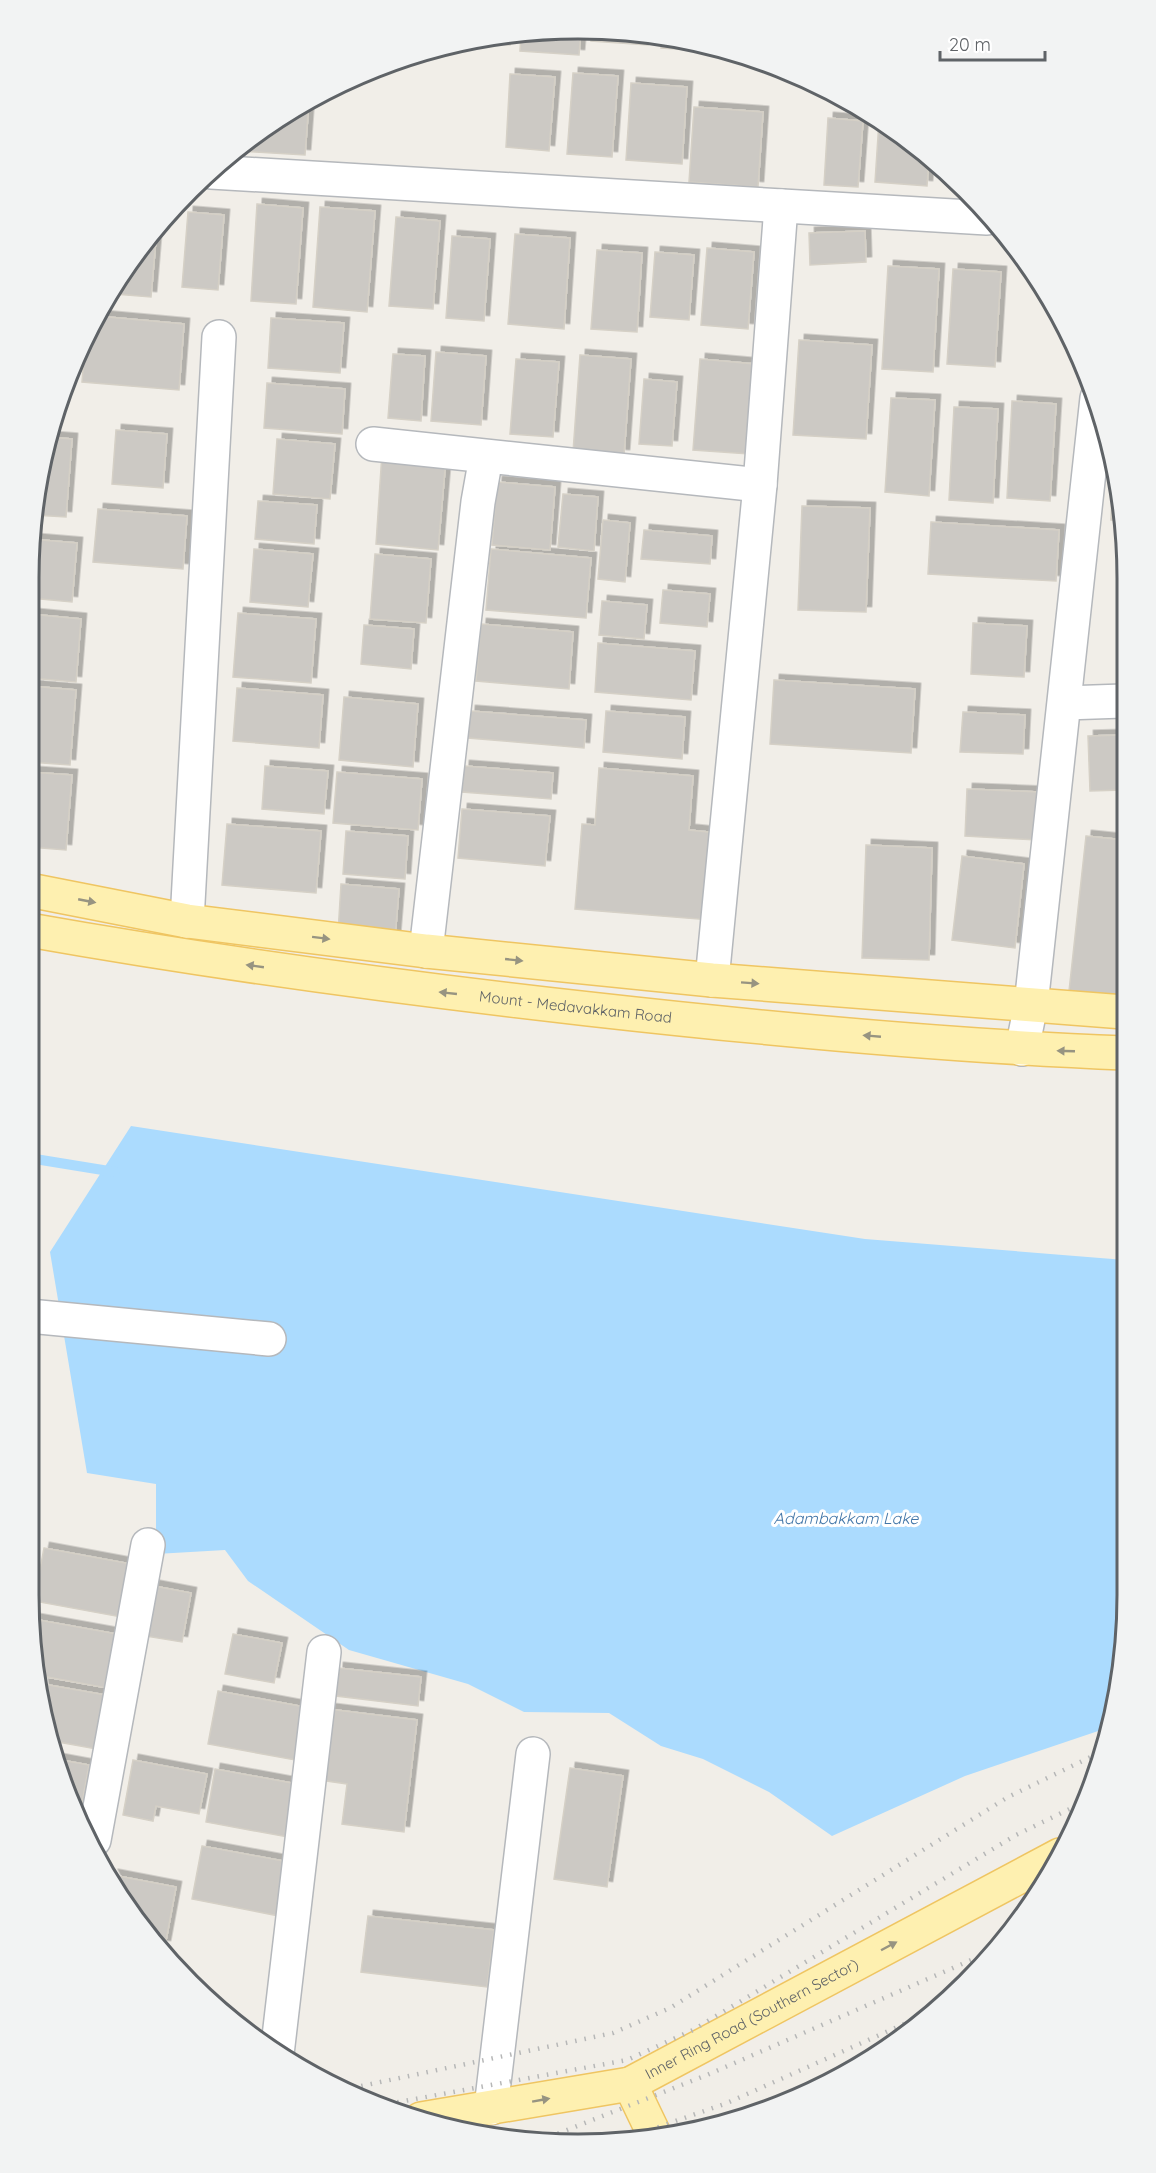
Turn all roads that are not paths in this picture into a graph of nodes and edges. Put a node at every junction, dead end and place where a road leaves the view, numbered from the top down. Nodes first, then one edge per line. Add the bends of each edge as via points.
1 (223, 173) edge
2 (781, 206) junction
3 (978, 217) edge
4 (219, 337) dead end
5 (1094, 424) edge
6 (373, 444) dead end
7 (486, 457) junction
8 (760, 485) junction
9 (1117, 701) edge
10 (1065, 703) junction
11 (39, 892) edge
12 (187, 921) junction
13 (39, 932) edge
14 (426, 951) junction
15 (712, 980) junction
16 (1031, 1005) junction
17 (1117, 1011) edge
18 (1022, 1049) junction
19 (1117, 1053) edge
20 (39, 1317) edge
21 (270, 1339) dead end
22 (148, 1545) dead end
23 (324, 1652) dead end
24 (533, 1754) dead end
25 (95, 1833) edge
26 (1046, 1862) edge
27 (278, 2043) edge
28 (630, 2084) junction
29 (491, 2108) junction
30 (439, 2116) edge
31 (651, 2129) edge

1 - 2 street
2 - 3 street
2 - 8 street
4 - 12 street
5 - 10 street
6 - 7 street
7 - 8 street
7 - 14 street
8 - 15 street
9 - 10 street
10 - 16 street
11 -> 12 main road
12 -> 14 main road
18 -> 13 main road, Mount - Medavakkam Road via 716,1023 435,991
14 -> 15 main road
15 -> 16 main road
16 - 17 main road
16 - 18 street
19 -> 18 main road, Mount - Medavakkam Road
20 - 21 street
22 - 25 street
23 - 27 street
24 - 29 street
28 -> 26 main road, Inner Ring Road (Southern Sector)
29 -> 28 main road, Inner Ring Road (Southern Sector)
28 - 31 main road
29 - 30 main road, Inner Ring Road (Southern Sector)

